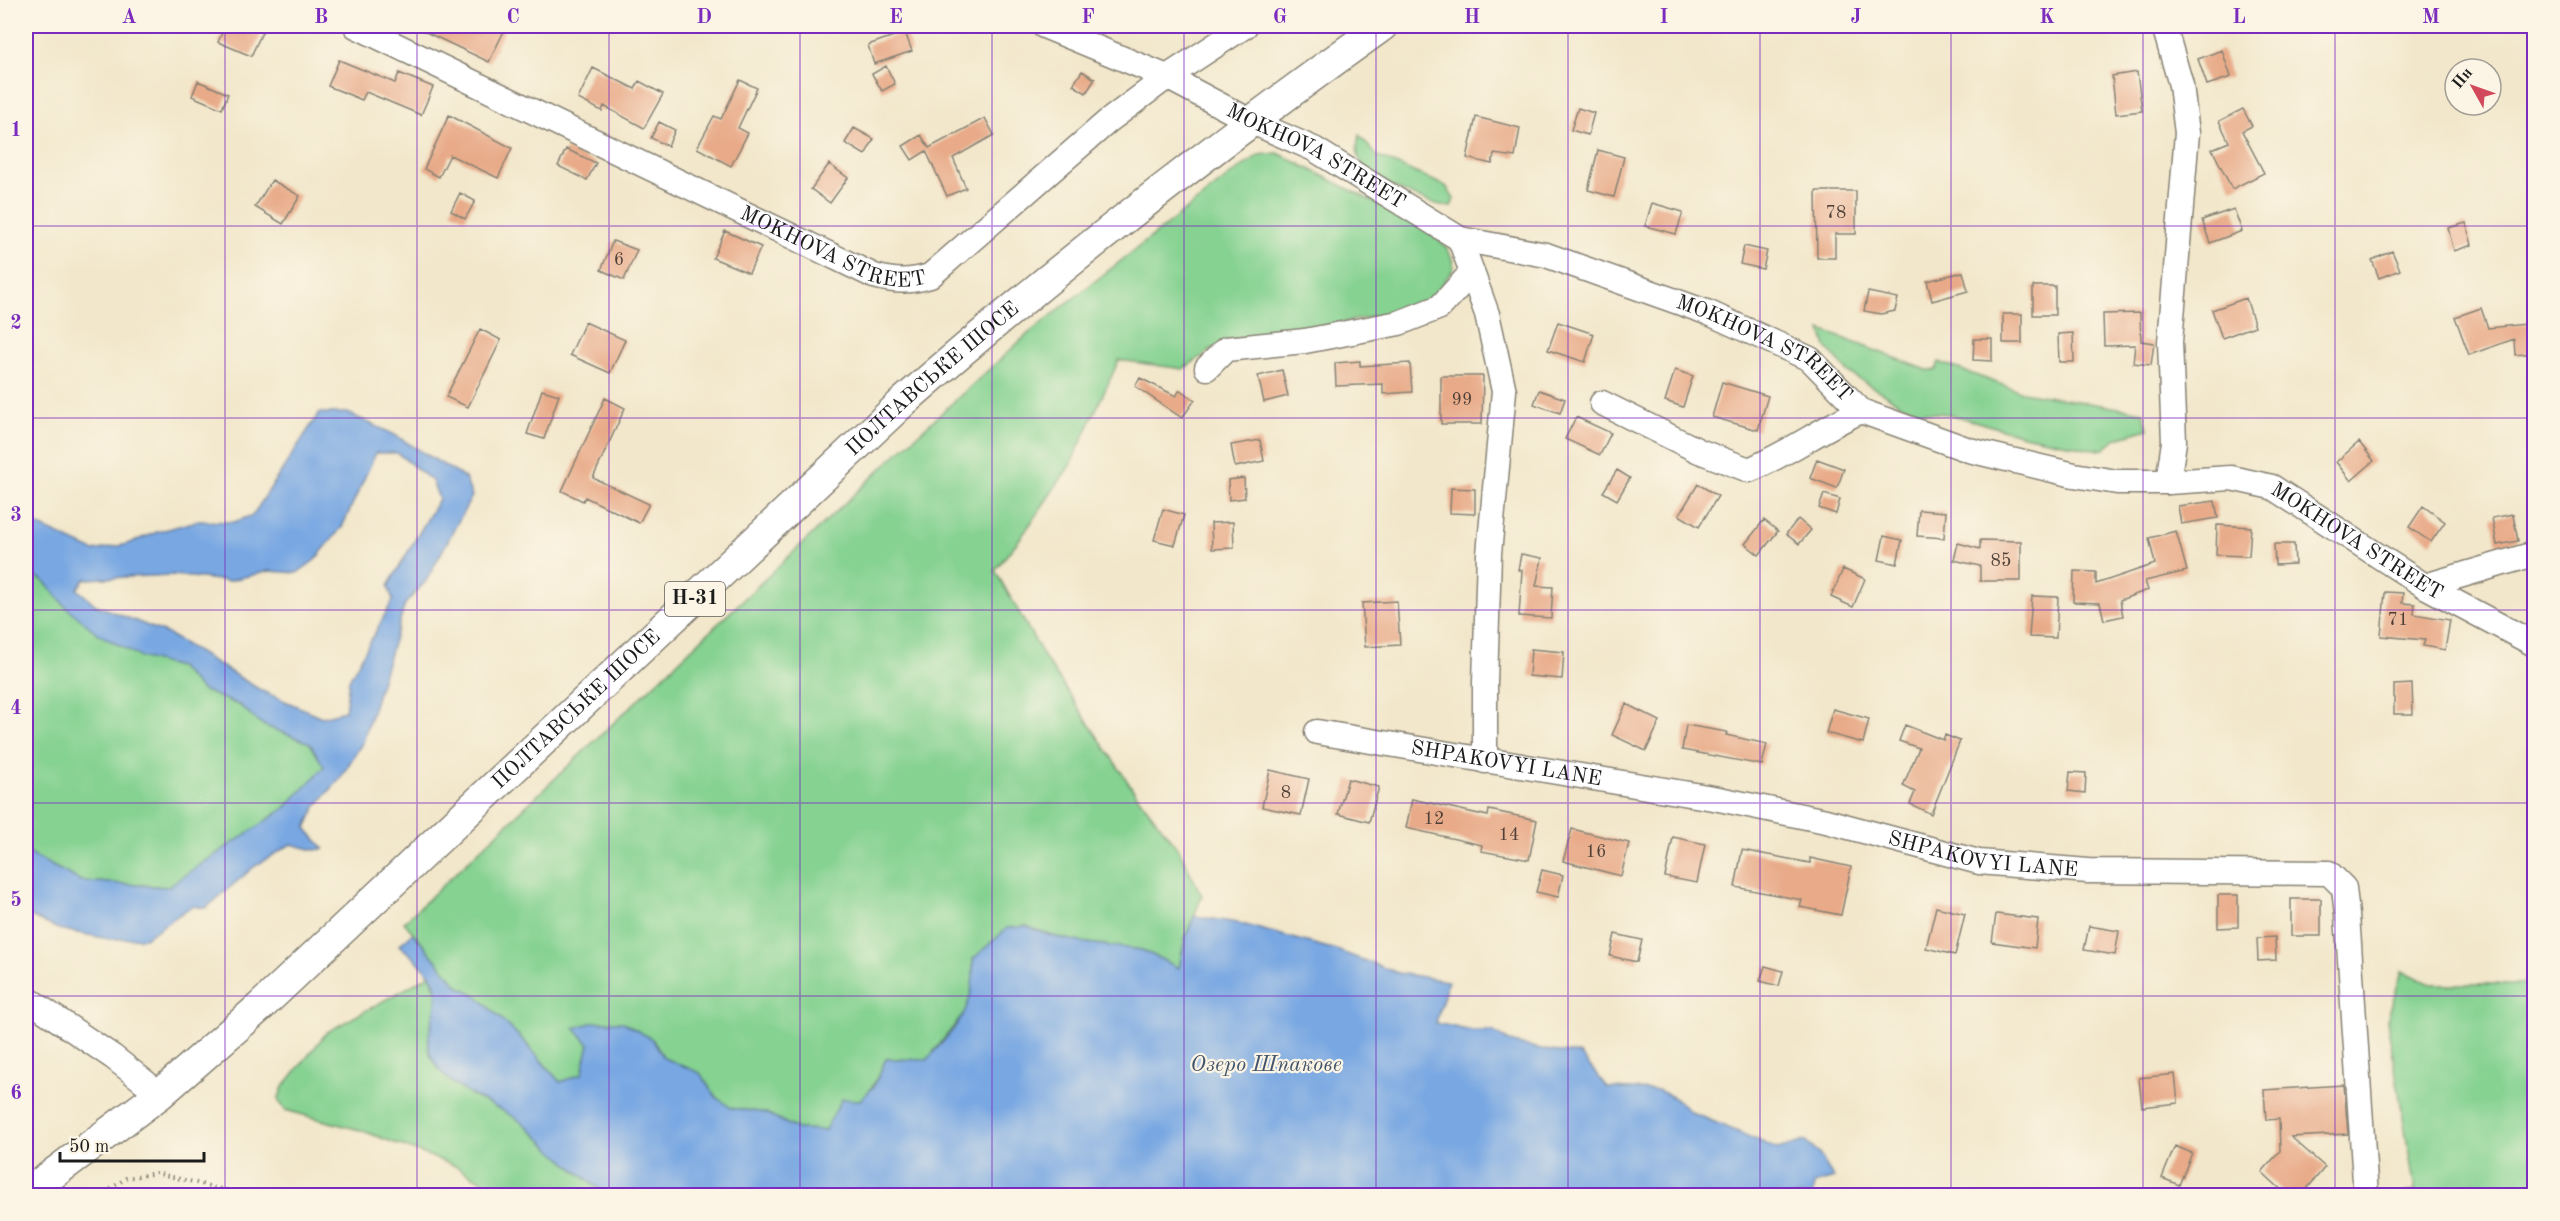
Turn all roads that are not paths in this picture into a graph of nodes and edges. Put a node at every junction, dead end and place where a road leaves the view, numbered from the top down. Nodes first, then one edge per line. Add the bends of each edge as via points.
1 (356, 26) edge
2 (1044, 26) edge
3 (1245, 26) edge
4 (1382, 26) edge
5 (2164, 26) edge
6 (1167, 77) junction
7 (1250, 121) junction
8 (1460, 239) junction
9 (1472, 272) junction
10 (1207, 369) dead end
11 (1602, 403) dead end
12 (1861, 411) junction
13 (2168, 482) junction
14 (2535, 554) edge
15 (2425, 586) junction
16 (2535, 644) edge
17 (1317, 732) dead end
18 (1485, 761) junction
19 (26, 998) edge
20 (160, 1094) junction
21 (26, 1194) edge
22 (2366, 1196) edge

1 - 6 street, MOKHOVA STREET via 874,276 892,281 912,282 930,276 1107,122
2 - 6 street, MOKHOVA STREET
3 - 6 street
4 - 7 main road, ПОЛТАВСЬКЕ ШОСЕ / Н-31
5 - 13 street via 2181,85 2187,133 2170,342 2174,442
6 - 7 street, MOKHOVA STREET
7 - 8 street, MOKHOVA STREET via 1314,148
7 - 20 main road, ПОЛТАВСЬКЕ ШОСЕ / Н-31 via 997,319 912,394 261,1006
8 - 9 street
8 - 12 street, MOKHOVA STREET via 1546,255 1709,313 1810,358
9 - 10 street via 1440,307 1399,323 1305,341 1226,348
9 - 18 street via 1487,314 1504,391 1489,554
11 - 12 street via 1699,451 1749,470 1779,458
12 - 13 street, MOKHOVA STREET via 1969,450 2074,475 2117,482
13 - 15 street, MOKHOVA STREET via 2230,478 2272,487
14 - 15 street
15 - 16 street, MOKHOVA STREET
17 - 18 street, SHPAKOVYI LANE
18 - 22 street, SHPAKOVYI LANE via 1805,816 1979,862 2088,871 2329,873 2344,888
19 - 20 street
20 - 21 main road, ПОЛТАВСЬКЕ ШОСЕ / Н-31

